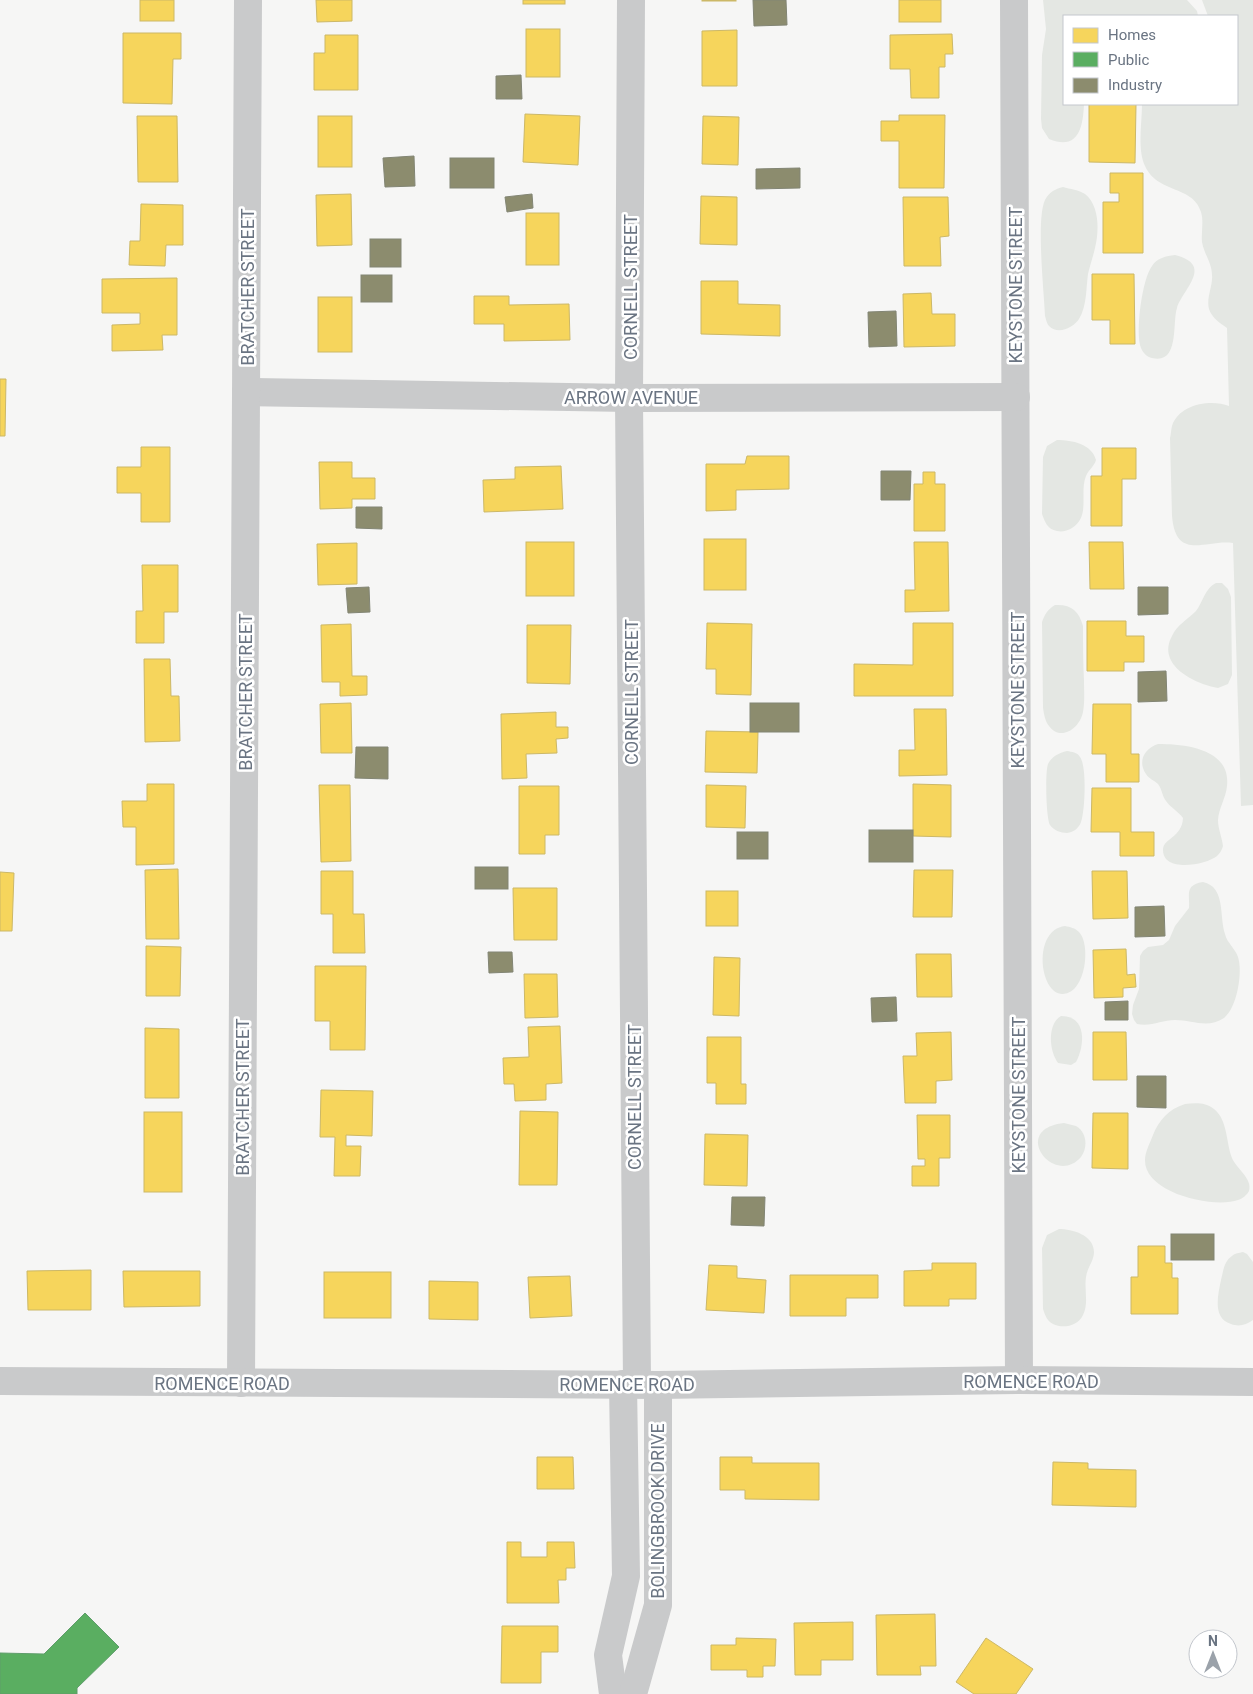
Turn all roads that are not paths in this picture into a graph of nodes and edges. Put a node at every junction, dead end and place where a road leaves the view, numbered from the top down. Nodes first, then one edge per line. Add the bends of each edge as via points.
1 (248, 0) edge
2 (632, 0) edge
3 (1014, 0) edge
4 (246, 392) junction
5 (1016, 397) junction
6 (629, 398) junction
7 (1019, 1380) junction
8 (0, 1381) edge
9 (1253, 1382) edge
10 (241, 1383) junction
11 (639, 1384) junction
12 (613, 1694) edge
13 (633, 1694) edge

1 - 4 street, BRATCHER STREET
2 - 6 street, CORNELL STREET
3 - 5 street, KEYSTONE STREET
4 - 6 street, ARROW AVENUE
4 - 10 street, BRATCHER STREET
5 - 6 street, ARROW AVENUE
5 - 7 street, KEYSTONE STREET
6 - 11 street, CORNELL STREET
7 - 9 street, ROMENCE ROAD
7 - 11 street, ROMENCE ROAD
8 - 10 street, ROMENCE ROAD
10 - 11 street, ROMENCE ROAD
11 - 12 street via 626,1576 608,1655
11 - 13 street, BOLINGBROOK DRIVE via 658,1605

